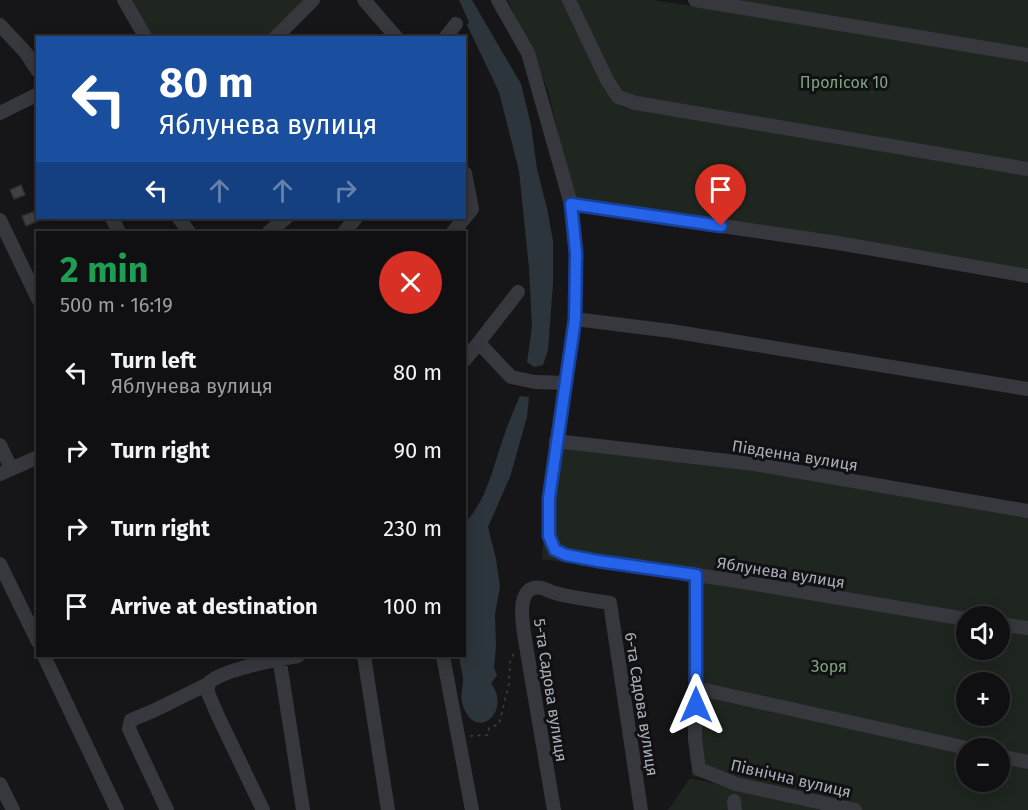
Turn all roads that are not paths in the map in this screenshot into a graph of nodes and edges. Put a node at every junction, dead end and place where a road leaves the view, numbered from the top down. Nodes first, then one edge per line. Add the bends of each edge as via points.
1 (124, 0) edge
2 (313, 0) edge
3 (364, 0) edge
4 (498, 0) edge
5 (569, 0) edge
6 (695, 0) edge
7 (456, 24) dead end
8 (0, 26) edge
9 (145, 36) edge
10 (277, 36) edge
11 (395, 36) edge
12 (447, 36) edge
13 (1028, 55) edge
14 (36, 68) edge
15 (36, 95) edge
16 (0, 113) edge
17 (1028, 169) edge
18 (466, 177) edge
19 (571, 204) junction
20 (466, 216) edge
21 (285, 219) edge
22 (355, 219) edge
23 (464, 219) edge
24 (0, 220) edge
25 (270, 231) edge
26 (345, 231) edge
27 (454, 231) edge
28 (1028, 276) edge
29 (518, 292) dead end
30 (36, 295) edge
31 (575, 319) junction
32 (479, 343) junction
33 (466, 359) edge
34 (565, 383) junction
35 (1028, 389) edge
36 (556, 441) junction
37 (0, 445) edge
38 (36, 458) edge
39 (6, 471) edge
40 (1028, 511) edge
41 (0, 564) edge
42 (696, 575) junction
43 (542, 588) joint
44 (956, 617) edge
45 (1010, 626) edge
46 (1028, 628) edge
47 (36, 638) edge
48 (44, 657) edge
49 (279, 657) edge
50 (363, 657) edge
51 (443, 657) edge
52 (208, 684) junction
53 (696, 688) junction
54 (956, 746) edge
55 (1010, 758) edge
56 (1028, 762) edge
57 (0, 784) edge
58 (13, 810) edge
59 (117, 810) edge
60 (167, 810) edge
61 (263, 810) edge
62 (303, 810) edge
63 (388, 810) edge
64 (472, 810) edge
65 (554, 810) edge
66 (641, 810) edge
67 (855, 810) edge

1 - 9 street
2 - 10 street
3 - 11 street
4 - 19 street via 528,53
5 - 17 street via 618,97
6 - 13 street
7 - 12 street
8 - 14 street
15 - 16 street
18 - 20 street via 472,209
19 - 28 street via 838,243
19 - 31 street via 576,253
21 - 25 street
22 - 26 street
23 - 27 street
24 - 30 street
29 - 32 street
31 - 34 street
31 - 35 street
32 - 33 street
32 - 34 street via 511,377
34 - 36 street
36 - 40 street, Південна вулиця via 754,464
36 - 42 street, Яблунева вулиця via 549,498 549,536 555,550 598,561
37 - 39 street
38 - 39 street
41 - 47 street
42 - 44 street, Яблунева вулиця
42 - 53 street, Північна вулиця
43 - 65 street, 5-та Садова вулиця via 533,588 522,601
43 - 66 street, 6-та Садова вулиця via 610,603
45 - 46 street
48 - 59 street
49 - 52 street via 234,670
49 - 62 street
50 - 63 street
51 - 64 street
52 - 60 street via 131,720 129,729
52 - 61 street via 218,716
53 - 54 street
53 - 67 street, Північна вулиця via 699,769 736,784
55 - 56 street
57 - 58 street

